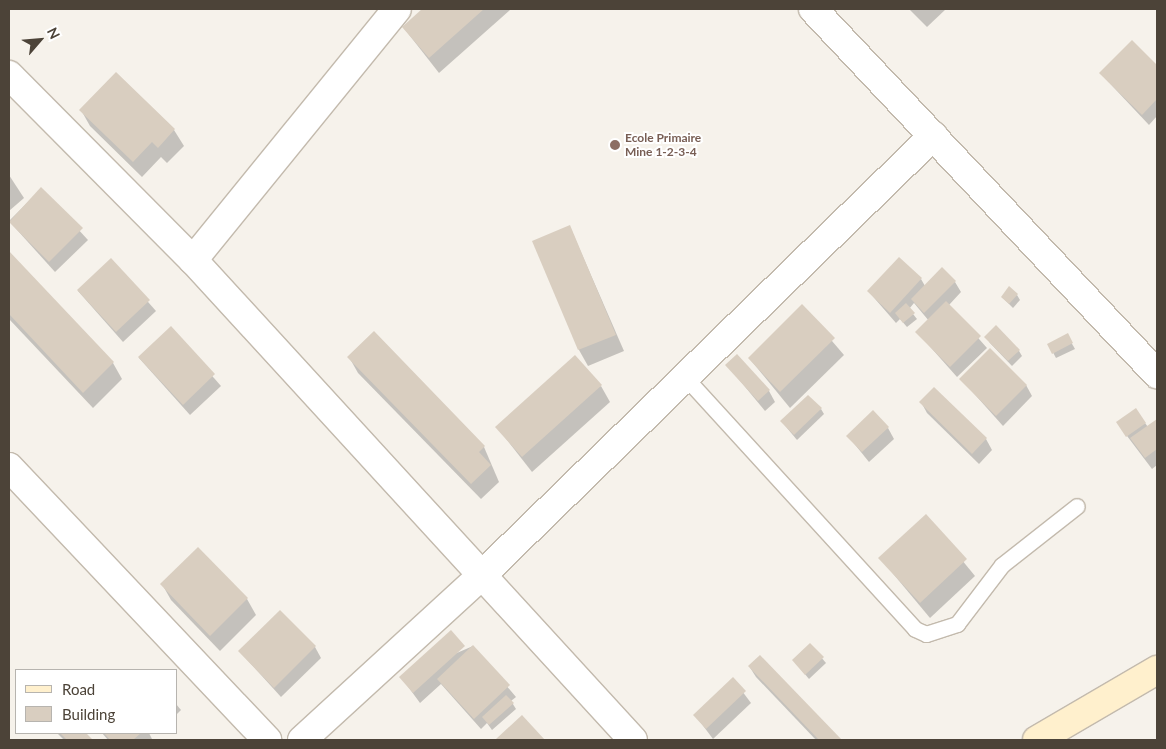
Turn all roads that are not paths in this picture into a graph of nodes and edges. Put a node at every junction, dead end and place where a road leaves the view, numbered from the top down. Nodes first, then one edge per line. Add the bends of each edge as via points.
1 (813, 9) edge
2 (387, 12) edge
3 (9, 75) edge
4 (933, 136) junction
5 (193, 260) junction
6 (1157, 374) edge
7 (685, 377) junction
8 (9, 467) edge
9 (1077, 506) dead end
10 (481, 576) junction
11 (1157, 670) edge
12 (267, 740) edge
13 (302, 740) edge
14 (634, 740) edge
15 (1037, 740) edge

1 - 4 street
2 - 5 street
3 - 5 street
4 - 6 street
4 - 7 street
5 - 10 street
7 - 9 lane via 915,629 926,634 958,624 1002,565
7 - 10 street
8 - 12 street
10 - 13 street
10 - 14 street
11 - 15 street

